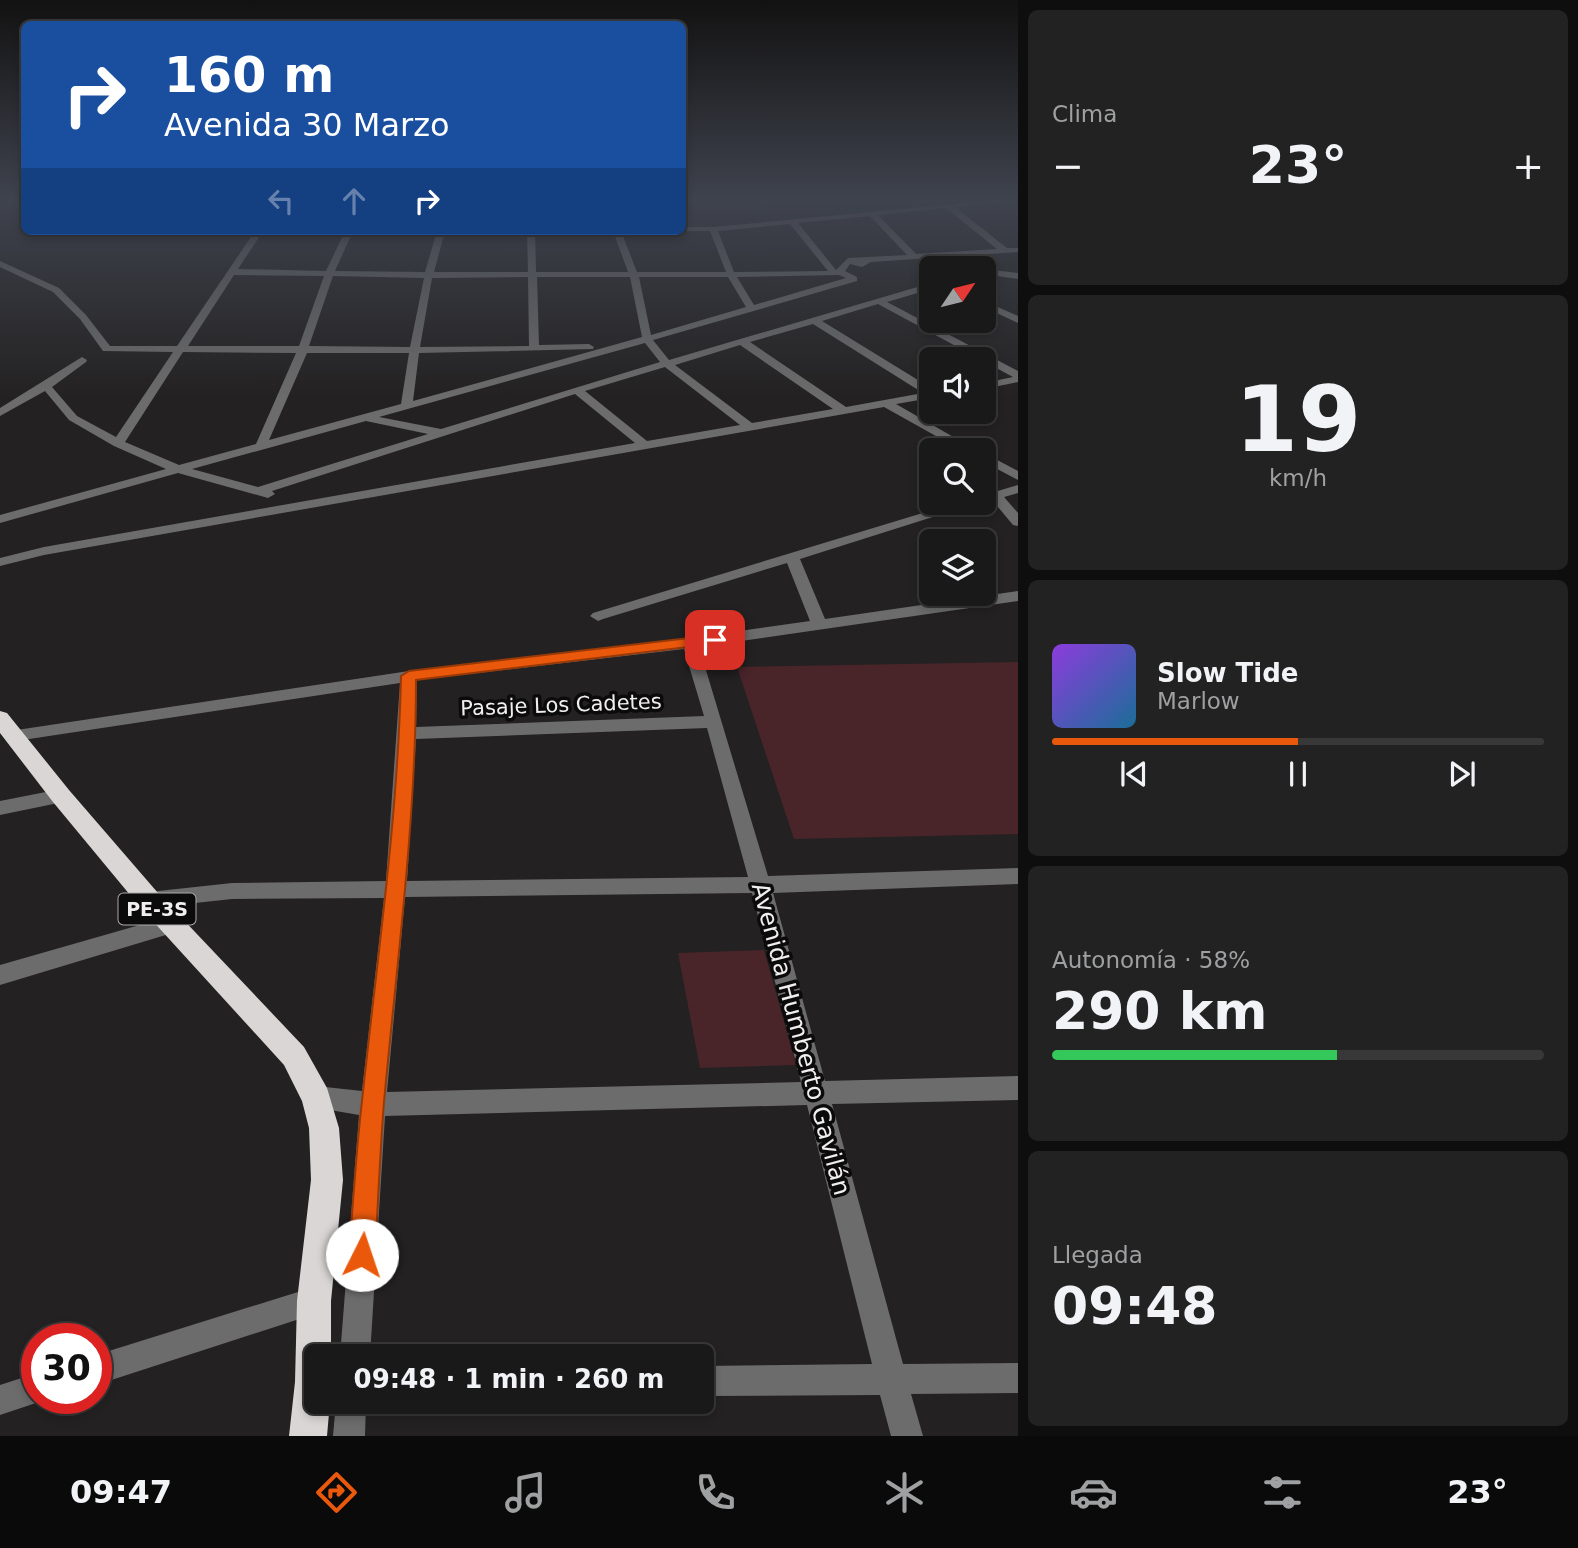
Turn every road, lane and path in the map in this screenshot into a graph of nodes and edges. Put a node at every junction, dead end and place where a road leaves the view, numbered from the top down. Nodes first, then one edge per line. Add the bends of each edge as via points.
1 (2, 265) edge
2 (235, 265) edge
3 (333, 265) edge
4 (431, 265) edge
5 (530, 265) edge
6 (630, 265) edge
7 (727, 265) edge
8 (831, 265) edge
9 (844, 265) edge
10 (866, 265) edge
11 (919, 267) edge
12 (230, 272) junction
13 (837, 272) junction
14 (996, 273) edge
15 (329, 274) junction
16 (731, 274) junction
17 (431, 275) junction
18 (530, 275) junction
19 (634, 275) junction
20 (1018, 276) edge
21 (919, 289) edge
22 (879, 301) junction
23 (752, 310) junction
24 (996, 310) edge
25 (1018, 320) edge
26 (815, 321) junction
27 (647, 339) junction
28 (742, 342) junction
29 (620, 346) junction
30 (303, 349) junction
31 (534, 349) junction
32 (414, 350) junction
33 (181, 351) junction
34 (82, 360) dead end
35 (666, 363) junction
36 (497, 364) junction
37 (1018, 377) edge
38 (996, 383) edge
39 (46, 386) junction
40 (919, 386) edge
41 (577, 390) junction
42 (919, 397) edge
43 (407, 404) junction
44 (887, 404) junction
45 (844, 411) junction
46 (0, 413) edge
47 (363, 417) junction
48 (749, 426) junction
49 (442, 432) junction
50 (948, 438) edge
51 (118, 443) junction
52 (261, 446) junction
53 (645, 446) junction
54 (996, 464) edge
55 (177, 469) junction
56 (1018, 476) edge
57 (1018, 489) edge
58 (259, 491) junction
59 (996, 496) edge
60 (996, 503) edge
61 (0, 505) edge
62 (307, 505) junction
63 (24, 512) junction
64 (930, 515) edge
65 (0, 519) edge
66 (1018, 522) edge
67 (791, 556) junction
68 (0, 562) edge
69 (1018, 596) edge
70 (598, 616) dead end
71 (819, 624) junction
72 (690, 643) junction
73 (409, 676) junction
74 (715, 722) junction
75 (8, 726) edge
76 (408, 733) junction
77 (61, 796) junction
78 (0, 808) edge
79 (1018, 876) edge
80 (759, 885) junction
81 (397, 889) junction
82 (149, 900) junction
83 (171, 925) junction
84 (0, 975) edge
85 (1018, 1088) edge
86 (818, 1095) junction
87 (316, 1098) junction
88 (373, 1104) junction
89 (314, 1301) junction
90 (356, 1344) edge
91 (112, 1365) edge
92 (1018, 1378) edge
93 (891, 1380) junction
94 (714, 1381) edge
95 (21, 1393) edge
96 (0, 1400) edge
97 (350, 1414) edge
98 (308, 1436) edge
99 (349, 1436) edge
100 (907, 1436) edge

1 - 33 street via 56,290 107,349
2 - 12 street
3 - 15 street
4 - 17 street
5 - 18 street
6 - 19 street
7 - 16 street
8 - 13 street
9 - 13 street
10 - 11 street
12 - 15 street
12 - 33 street
13 - 16 street
13 - 23 street via 854,279
14 - 20 street
15 - 17 street
15 - 30 street
16 - 19 street
16 - 23 street
17 - 18 street
17 - 32 street
18 - 19 street
18 - 31 street
19 - 27 street
21 - 22 street
22 - 26 street
22 - 37 street
23 - 27 street
24 - 25 street
26 - 28 street
26 - 40 street
27 - 29 street
27 - 35 street
28 - 35 street
28 - 45 street
29 - 31 street
29 - 36 street
30 - 32 street
30 - 33 street
30 - 52 street
31 - 36 street
32 - 36 street
32 - 43 street
33 - 51 street
34 - 39 street
35 - 41 street
35 - 48 street
36 - 43 street
37 - 38 street
39 - 46 street
39 - 51 street via 73,418
41 - 49 street
41 - 53 street
42 - 44 street
43 - 47 street
44 - 45 street
44 - 50 street
45 - 48 street
47 - 49 street
47 - 52 street
48 - 53 street
49 - 58 street
51 - 55 street
52 - 55 street
53 - 62 street
54 - 56 street
55 - 58 street
55 - 63 street
57 - 59 street
58 - 62 street
60 - 66 street
61 - 63 street
62 - 68 street
63 - 65 street
64 - 67 street
67 - 70 street
67 - 71 street
69 - 71 street
71 - 72 street
72 - 73 street
72 - 74 street, Avenida Humberto Gavilán
73 - 75 street
73 - 76 street
74 - 76 street, Pasaje Los Cadetes
74 - 80 street, Avenida Humberto Gavilán
75 - 77 highway, PE-3S
76 - 81 street
77 - 78 street
77 - 82 highway, PE-3S
79 - 80 street
80 - 81 street
80 - 86 street, Avenida Humberto Gavilán
81 - 82 street via 232,891
81 - 88 street
82 - 83 highway, PE-3S
83 - 84 street
83 - 87 highway, PE-3S via 294,1056
85 - 86 street
86 - 88 street
86 - 93 street, Avenida Humberto Gavilán
87 - 88 street
87 - 89 highway, PE-3S via 324,1128 327,1180
88 - 90 street
89 - 91 street
89 - 98 highway, PE-3S
92 - 93 street
93 - 94 street
93 - 100 street, Avenida Humberto Gavilán
95 - 96 street
97 - 99 street

